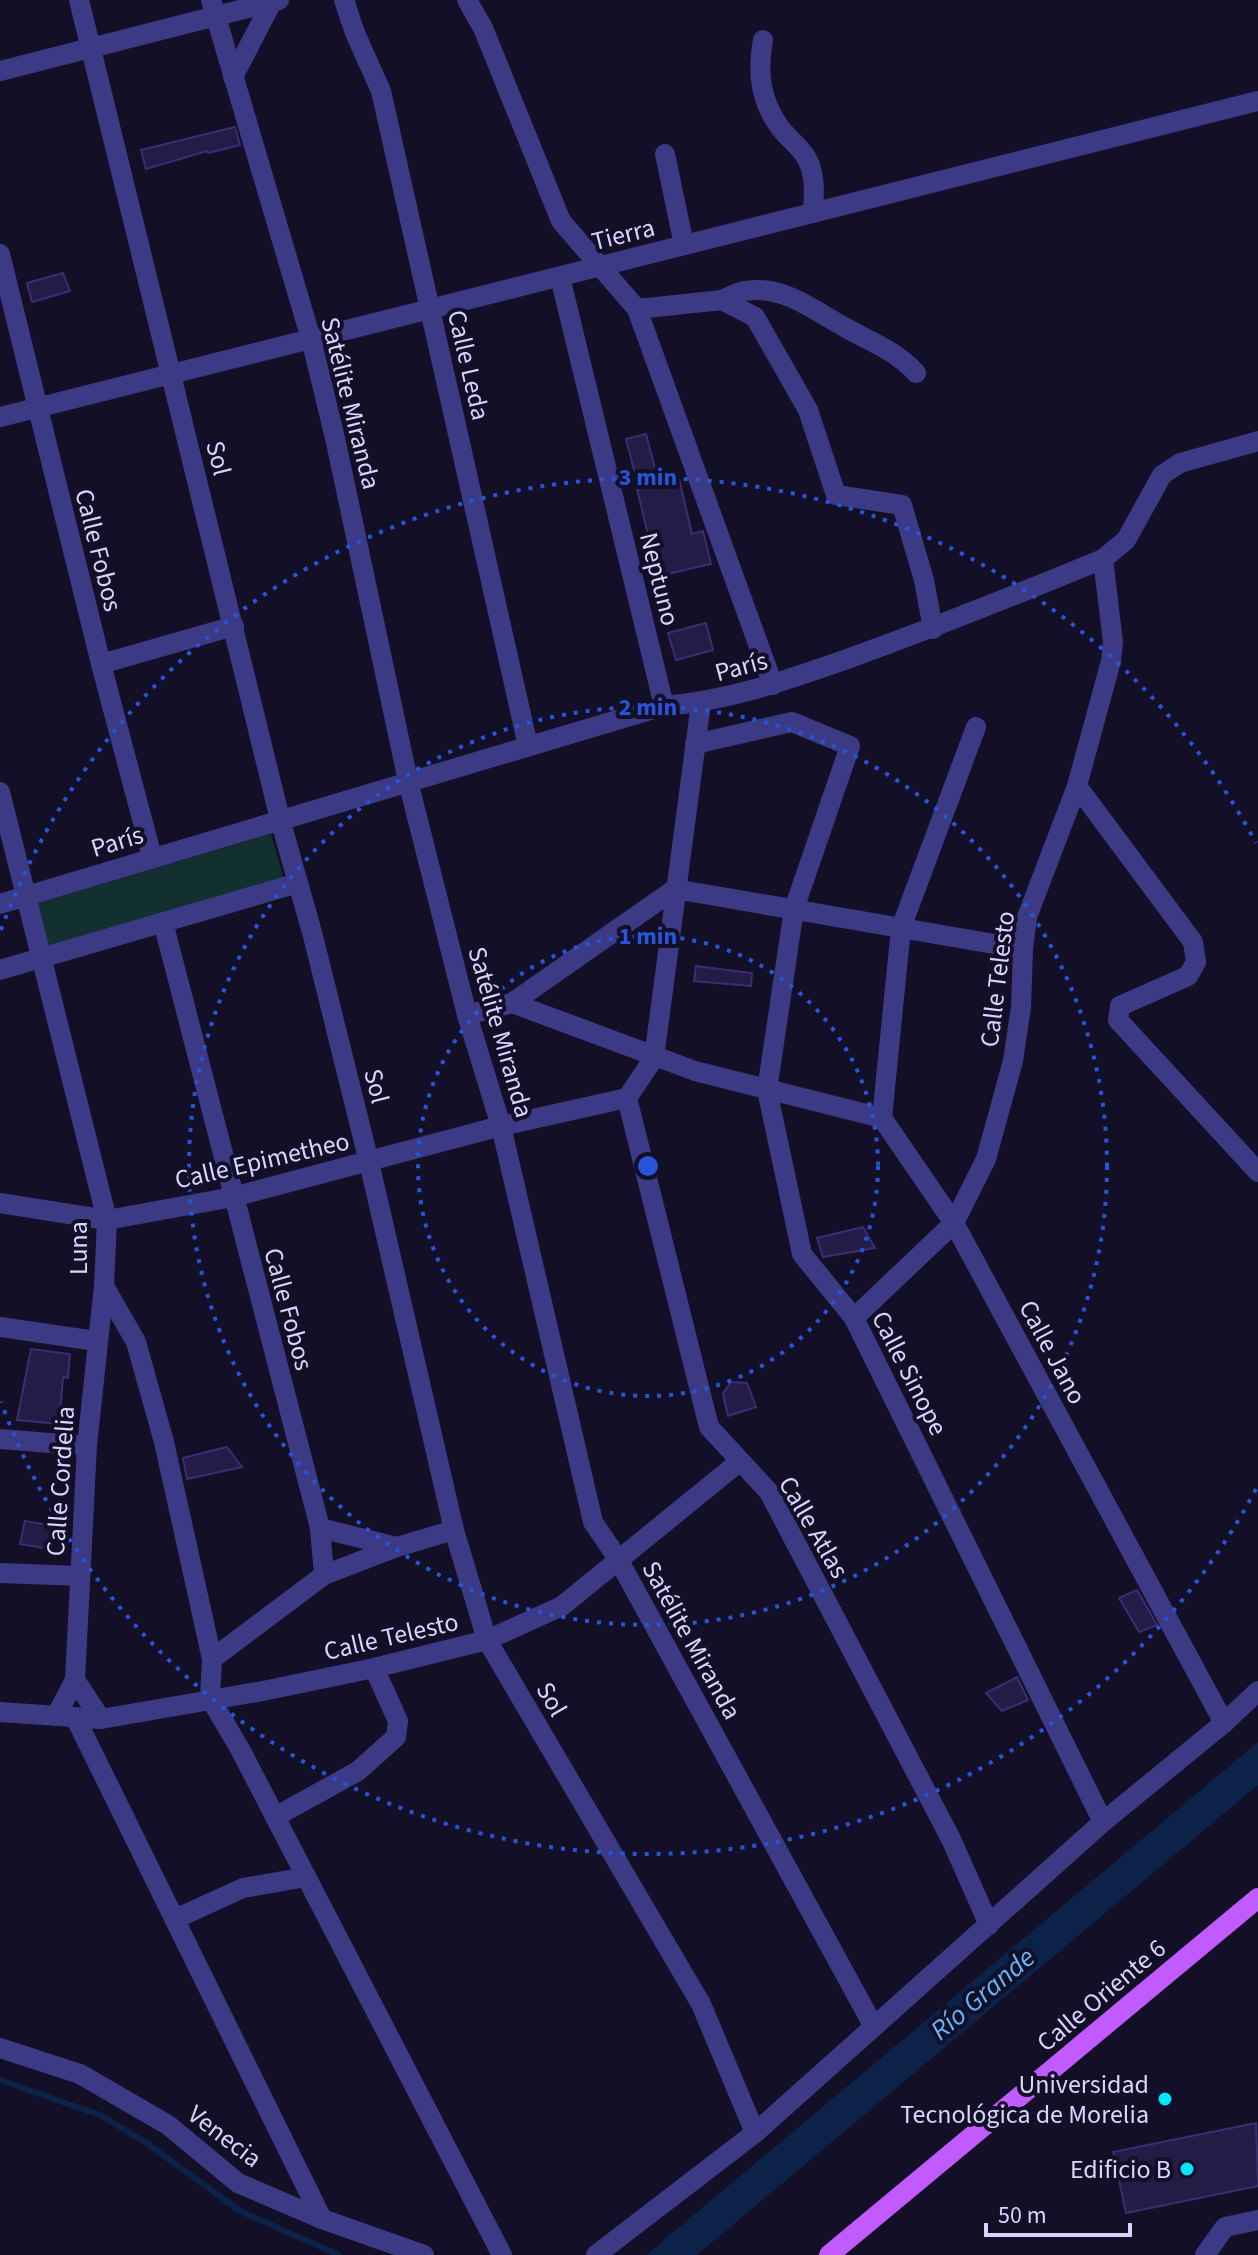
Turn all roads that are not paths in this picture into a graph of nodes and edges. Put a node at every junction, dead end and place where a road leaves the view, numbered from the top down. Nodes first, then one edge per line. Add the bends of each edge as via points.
1 (79, 0) edge
2 (344, 0) edge
3 (467, 0) edge
4 (276, 1) edge
5 (213, 8) edge
6 (763, 40) dead end
7 (91, 48) junction
8 (0, 71) edge
9 (233, 77) junction
10 (1258, 101) edge
11 (665, 154) dead end
12 (813, 213) junction
13 (684, 245) junction
14 (0, 254) edge
15 (602, 266) junction
16 (560, 277) junction
17 (722, 300) junction
18 (429, 309) junction
19 (637, 309) junction
20 (311, 339) junction
21 (916, 373) dead end
22 (171, 374) junction
23 (37, 408) junction
24 (0, 417) edge
25 (1258, 441) edge
26 (1103, 559) junction
27 (234, 626) junction
28 (933, 629) junction
29 (101, 664) junction
30 (773, 685) junction
31 (701, 703) junction
32 (664, 706) junction
33 (976, 727) dead end
34 (695, 744) junction
35 (528, 746) junction
36 (408, 781) junction
37 (1077, 786) junction
38 (0, 792) edge
39 (280, 819) junction
40 (152, 857) junction
41 (298, 883) junction
42 (675, 889) junction
43 (28, 896) junction
44 (0, 904) edge
45 (794, 909) junction
46 (163, 922) junction
47 (901, 928) junction
48 (1023, 949) junction
49 (42, 958) junction
50 (0, 970) edge
51 (512, 1003) junction
52 (467, 1015) junction
53 (654, 1058) junction
54 (767, 1090) junction
55 (627, 1098) junction
56 (882, 1118) junction
57 (501, 1126) junction
58 (369, 1162) junction
59 (1258, 1172) edge
60 (233, 1197) junction
61 (0, 1203) edge
62 (107, 1220) junction
63 (954, 1223) junction
64 (104, 1286) junction
65 (854, 1318) junction
66 (0, 1327) edge
67 (96, 1341) junction
68 (0, 1439) edge
69 (87, 1446) junction
70 (739, 1462) junction
71 (320, 1528) junction
72 (454, 1530) junction
73 (397, 1547) junction
74 (618, 1559) junction
75 (0, 1573) edge
76 (324, 1575) junction
77 (79, 1576) junction
78 (487, 1640) junction
79 (212, 1659) junction
80 (374, 1668) junction
81 (75, 1680) junction
82 (1258, 1691) edge
83 (210, 1698) junction
84 (0, 1712) edge
85 (66, 1718) junction
86 (101, 1719) junction
87 (1224, 1723) junction
88 (275, 1817) junction
89 (1103, 1822) junction
90 (306, 1877) junction
91 (1258, 1898) edge
92 (175, 1919) junction
93 (989, 1925) junction
94 (873, 2025) junction
95 (0, 2048) edge
96 (755, 2133) junction
97 (322, 2219) junction
98 (1258, 2220) edge
99 (424, 2255) edge
100 (502, 2255) edge
101 (596, 2255) edge
102 (829, 2255) edge
103 (1205, 2255) edge

1 - 7 street, Sol
2 - 18 street, Calle Leda via 381,91
3 - 15 street via 561,221
4 - 5 street
4 - 9 street
5 - 7 street
5 - 9 street, Satélite Miranda
6 - 12 street via 758,68 764,96 779,127 807,158 815,184
7 - 8 street
7 - 22 street, Sol
9 - 20 street, Satélite Miranda
10 - 12 street, Tierra
11 - 13 street
12 - 13 street, Tierra
13 - 15 street, Tierra
14 - 23 street, Calle Fobos
15 - 16 street, Tierra
15 - 19 street
16 - 18 street, Tierra
16 - 32 street, Neptuno
17 - 19 street
17 - 21 street via 746,291 809,304 882,344
17 - 28 street via 755,317 767,337 808,410 836,495 902,505
18 - 20 street, Tierra
18 - 35 street, Calle Leda
19 - 30 street
20 - 22 street, Tierra
20 - 36 street, Satélite Miranda
22 - 23 street, Tierra
22 - 27 street, Sol
23 - 24 street, Tierra
23 - 29 street, Calle Fobos
25 - 26 street, París via 1180,463 1162,475 1126,540
26 - 28 street, París
26 - 37 street, Calle Telesto via 1111,661
27 - 29 street
27 - 39 street, Sol
28 - 30 street, París
29 - 40 street, Calle Fobos
30 - 31 street, París
31 - 32 street, París
31 - 34 street
32 - 35 street, París
33 - 47 street
34 - 42 street
34 - 45 street, Calle Sinope via 792,722 850,746
35 - 36 street, París
36 - 39 street, París
36 - 52 street, Satélite Miranda
37 - 48 street, Calle Telesto via 1027,917
37 - 59 street via 1193,942 1196,962 1188,976 1120,1006 1118,1020
38 - 43 street, Luna
39 - 40 street, París
39 - 41 street, Sol
40 - 43 street, París
41 - 46 street
41 - 58 street, Sol
42 - 45 street
42 - 51 street
42 - 53 street
43 - 44 street, París
43 - 49 street, Luna
45 - 47 street
45 - 54 street, Calle Sinope
46 - 49 street
46 - 60 street, Calle Fobos
47 - 48 street
47 - 56 street
48 - 63 street, Calle Telesto via 1013,1061 986,1159
49 - 50 street
49 - 62 street, Luna
51 - 52 street
51 - 53 street
52 - 57 street, Satélite Miranda
53 - 54 street
53 - 55 street
54 - 56 street
54 - 65 street, Calle Sinope via 802,1254
55 - 57 street, Calle Epimetheo
55 - 70 street, Calle Atlas via 709,1427
56 - 63 street, Calle Jano
57 - 58 street, Calle Epimetheo
57 - 74 street, Satélite Miranda via 593,1522
58 - 60 street, Calle Epimetheo
58 - 72 street, Sol
60 - 62 street, Calle Epimetheo
60 - 71 street, Calle Fobos
61 - 62 street, Calle Epimetheo
62 - 64 street, Luna
63 - 65 street, Calle Telesto
63 - 87 street, Calle Jano
64 - 67 street, Calle Cordelia
64 - 79 street, Luna via 136,1342
65 - 89 street, Calle Sinope
66 - 67 street
67 - 69 street, Calle Cordelia
68 - 69 street
69 - 77 street, Calle Cordelia
70 - 74 street, Calle Telesto
70 - 93 street, Calle Atlas via 769,1492 951,1839
71 - 73 street
71 - 76 street, Calle Fobos
72 - 73 street
72 - 78 street, Sol
73 - 76 street
74 - 78 street, Calle Telesto via 562,1606
74 - 94 street, Satélite Miranda
75 - 77 street
76 - 79 street
77 - 81 street, Calle Cordelia
78 - 80 street, Calle Telesto
78 - 96 street, Sol via 701,2004
79 - 83 street, Luna
80 - 83 street, Calle Telesto
80 - 88 street via 398,1721 396,1737 358,1771
81 - 85 street, Calle Cordelia
81 - 86 street
82 - 87 street
83 - 86 street, Calle Telesto
83 - 88 street
84 - 85 street, Calle Telesto
85 - 86 street, Calle Telesto
85 - 92 street
87 - 89 street
88 - 90 street
89 - 93 street
90 - 92 street via 243,1888
90 - 100 street
91 - 102 main road, Calle Oriente 6
92 - 97 street
93 - 94 street
94 - 96 street
95 - 97 street, Venecia via 80,2074 168,2125 238,2183
96 - 101 street
97 - 99 street, Venecia
98 - 103 street via 1225,2227

